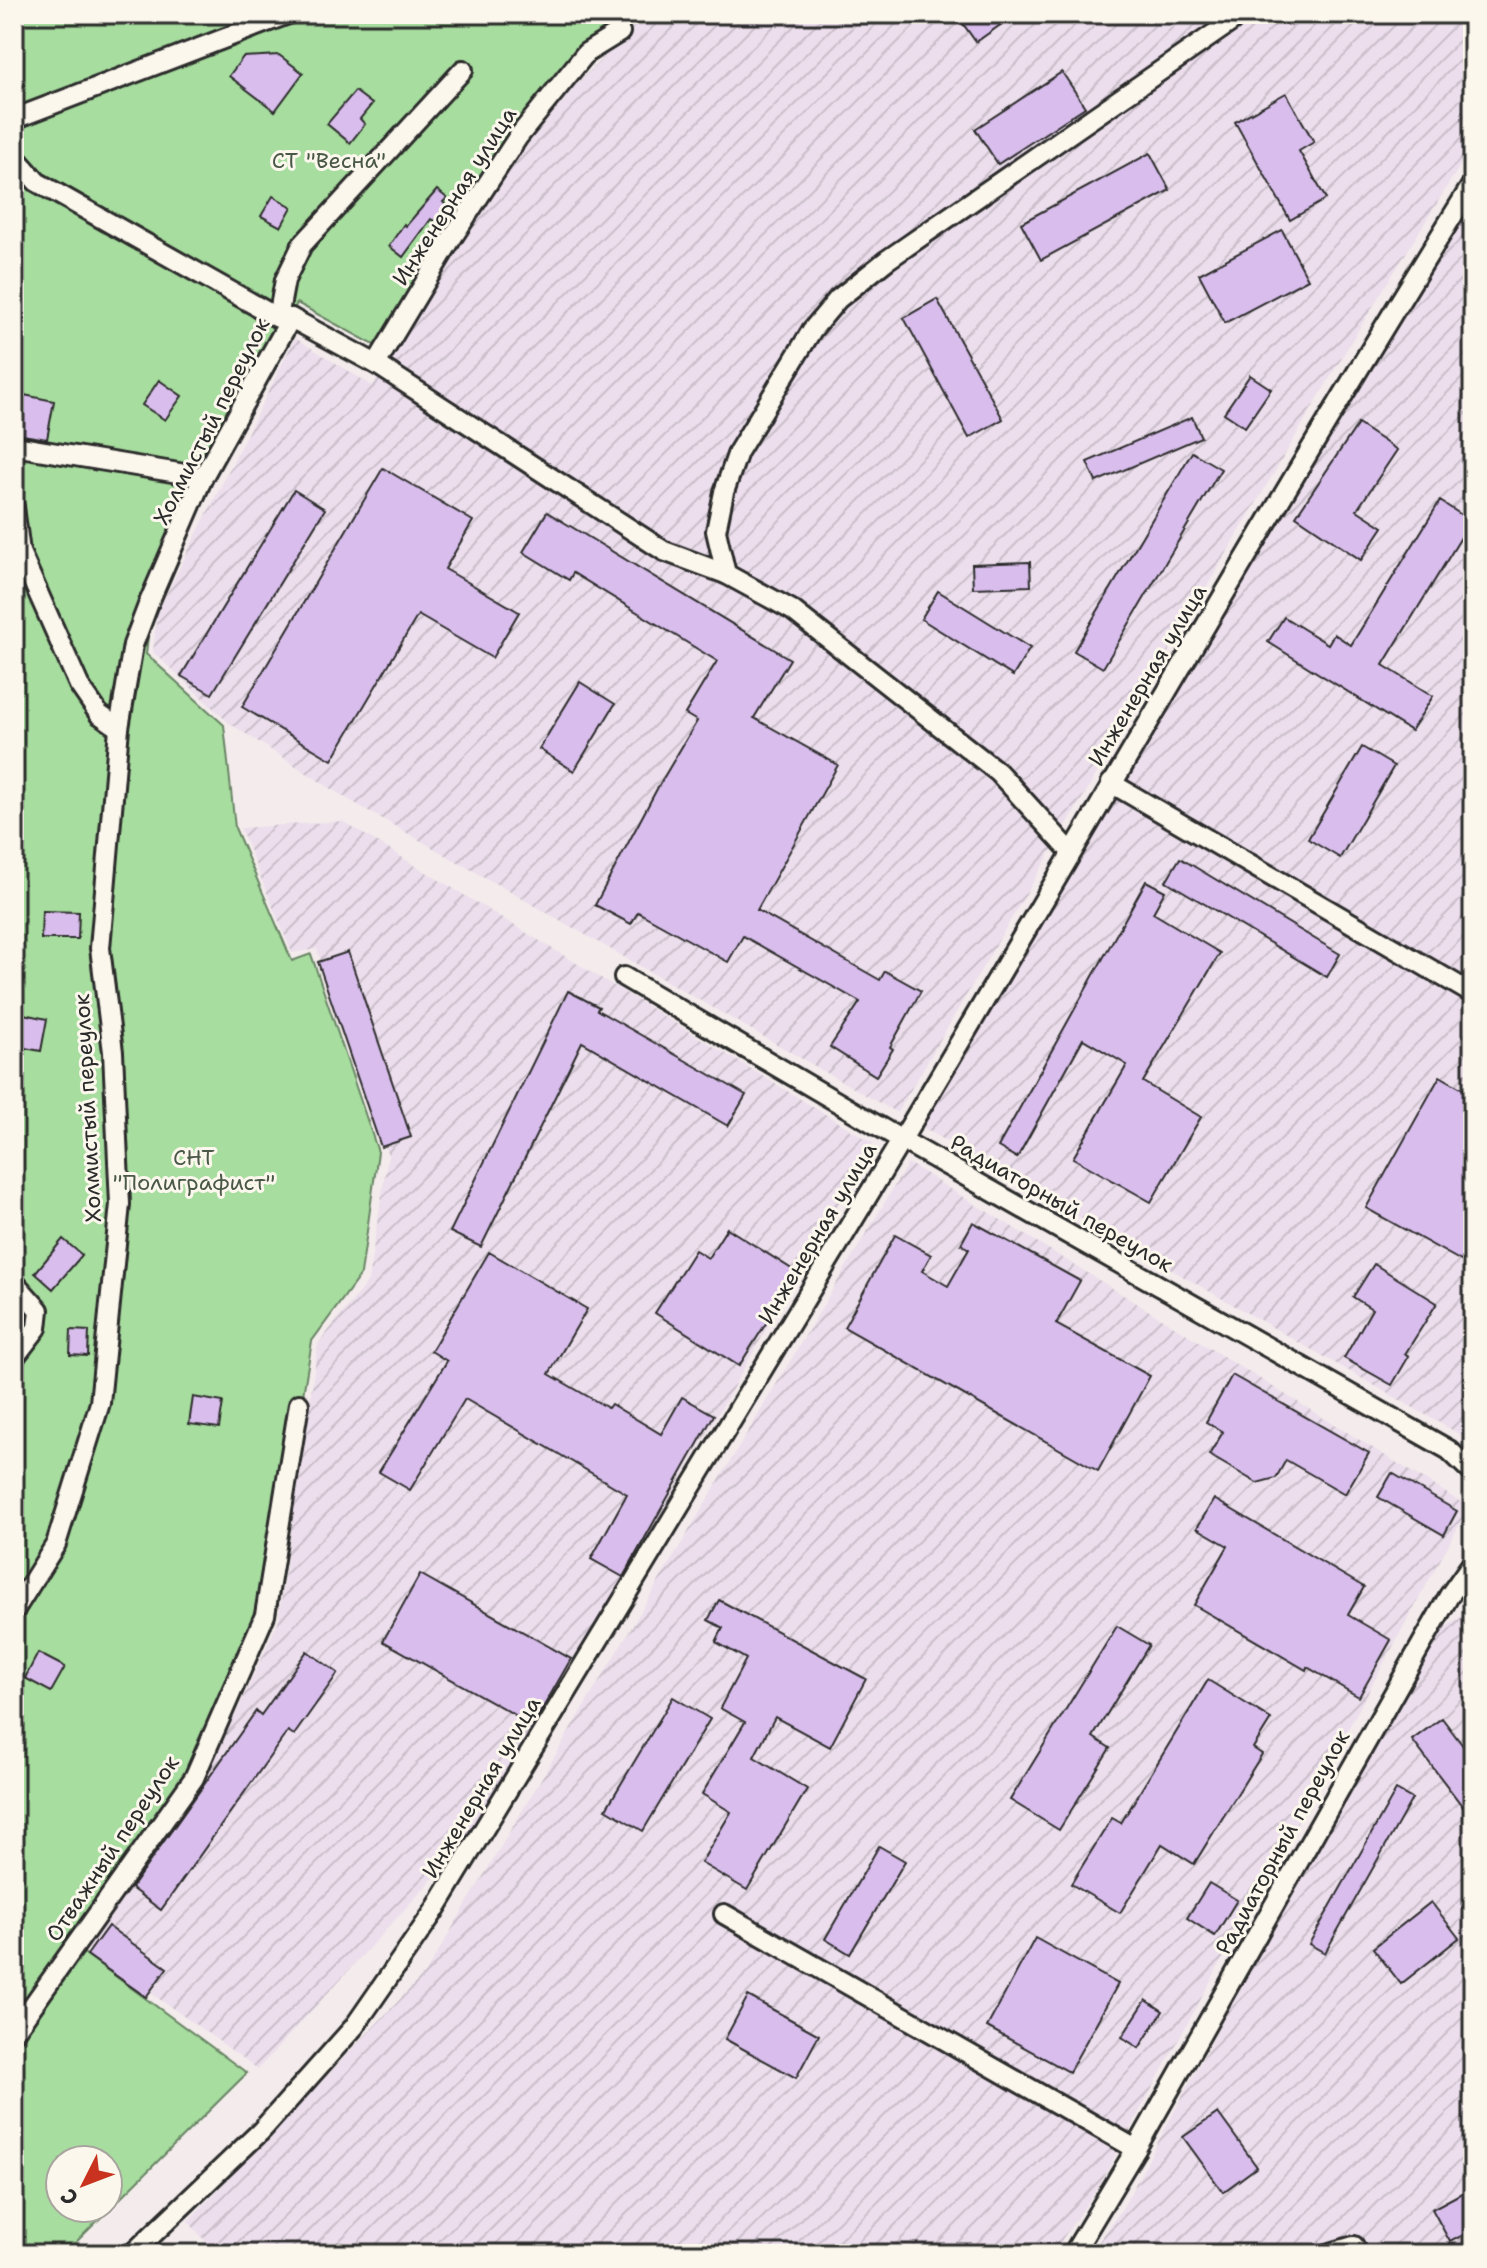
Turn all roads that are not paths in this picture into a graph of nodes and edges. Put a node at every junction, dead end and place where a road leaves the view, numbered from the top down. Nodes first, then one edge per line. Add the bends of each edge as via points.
1 (288, 14) edge
2 (1238, 14) edge
3 (620, 32) dead end
4 (463, 70) dead end
5 (14, 119) edge
6 (14, 156) edge
7 (1473, 183) edge
8 (285, 318) junction
9 (376, 364) junction
10 (14, 446) edge
11 (203, 477) junction
12 (14, 507) edge
13 (726, 574) junction
14 (119, 728) junction
15 (1111, 783) junction
16 (1071, 852) junction
17 (624, 977) dead end
18 (1473, 994) edge
19 (902, 1140) junction
20 (14, 1282) edge
21 (14, 1358) edge
22 (299, 1404) dead end
23 (1473, 1473) edge
24 (1473, 1562) edge
25 (14, 1611) edge
26 (724, 1914) dead end
27 (14, 2032) edge
28 (1136, 2149) junction
29 (1354, 2246) dead end
30 (132, 2254) edge
31 (1073, 2254) edge
32 (1327, 2254) edge

1 - 5 street
2 - 13 street via 838,299 812,330 738,452 716,531
3 - 9 street, Инженерная улица via 586,53 518,137
4 - 8 street, Холмистый переулок via 302,245 285,280
6 - 8 street via 37,182
7 - 15 street, Инженерная улица
8 - 9 street
8 - 11 street, Холмистый переулок
9 - 13 street via 664,551
10 - 11 street
11 - 14 street, Холмистый переулок via 133,645
12 - 14 street via 20,552 79,685 99,714
13 - 16 street via 792,610 998,772
14 - 25 street, Холмистый переулок via 100,948 113,1052 120,1204 100,1403 56,1544
15 - 16 street, Инженерная улица
15 - 18 street
16 - 19 street, Инженерная улица
17 - 19 street, Радиаторный переулок
19 - 23 street, Радиаторный переулок via 1449,1450
19 - 30 street, Инженерная улица via 433,1913 354,2027 261,2131
20 - 21 street via 39,1310 37,1328
22 - 27 street, Отважный переулок via 265,1615 194,1778
24 - 28 street, Радиаторный переулок
26 - 28 street
28 - 31 street, Радиаторный переулок
29 - 32 street

